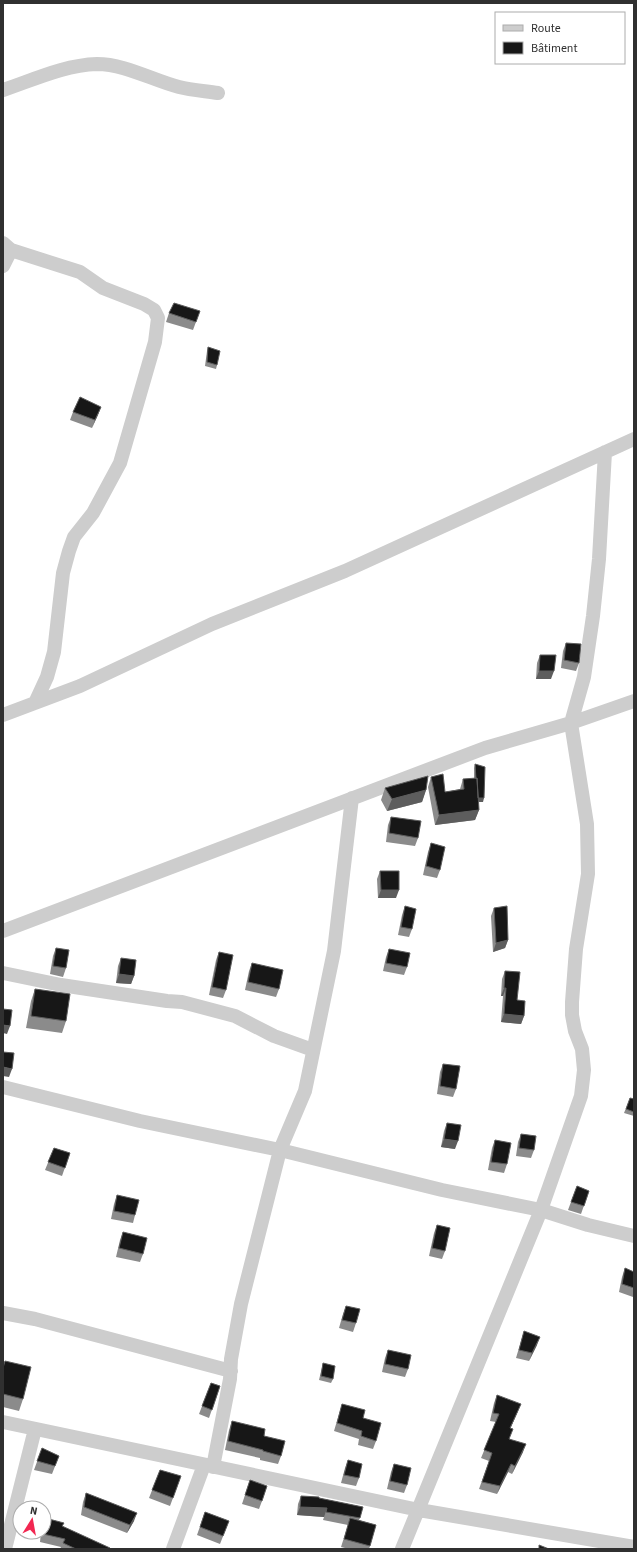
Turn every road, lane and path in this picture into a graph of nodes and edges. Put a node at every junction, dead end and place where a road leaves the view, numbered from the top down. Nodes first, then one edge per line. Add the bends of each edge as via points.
1 (3, 90) edge
2 (218, 92) dead end
3 (7, 246) edge
4 (3, 266) edge
5 (634, 439) edge
6 (605, 452) junction
7 (634, 701) edge
8 (35, 703) junction
9 (3, 715) edge
10 (571, 723) junction
11 (352, 798) junction
12 (3, 931) edge
13 (3, 973) edge
14 (313, 1050) junction
15 (3, 1087) edge
16 (280, 1150) junction
17 (541, 1210) junction
18 (634, 1236) edge
19 (3, 1313) edge
20 (231, 1371) junction
21 (3, 1422) edge
22 (35, 1429) junction
23 (209, 1466) junction
24 (419, 1510) junction
25 (634, 1547) edge
26 (5, 1549) edge
27 (173, 1549) edge
28 (402, 1549) edge

1 - 2 street via 61,70 98,64 126,68 179,87
3 - 4 street
3 - 8 street via 80,272 103,288 144,304 154,310 158,318 155,342 120,463 93,514 74,537 69,551 63,573 54,652 47,677
5 - 6 street
6 - 8 street via 345,571 212,624 80,686
6 - 10 street via 593,616 584,677
7 - 10 street
8 - 9 street
10 - 11 street via 485,748
10 - 17 street via 587,824 588,874 576,949 572,1002 572,1015 582,1049 584,1070 582,1096
11 - 12 street
11 - 14 street via 334,951
13 - 14 street via 61,985 182,1002 215,1010 235,1016 274,1036
14 - 16 street via 305,1091
15 - 16 street via 140,1121
16 - 17 street via 442,1190
16 - 20 street via 241,1304
17 - 18 street
17 - 24 street
19 - 20 street via 35,1319
20 - 23 street
21 - 22 street
22 - 23 street
22 - 26 street
23 - 24 street
23 - 27 street
24 - 25 street
24 - 28 street

